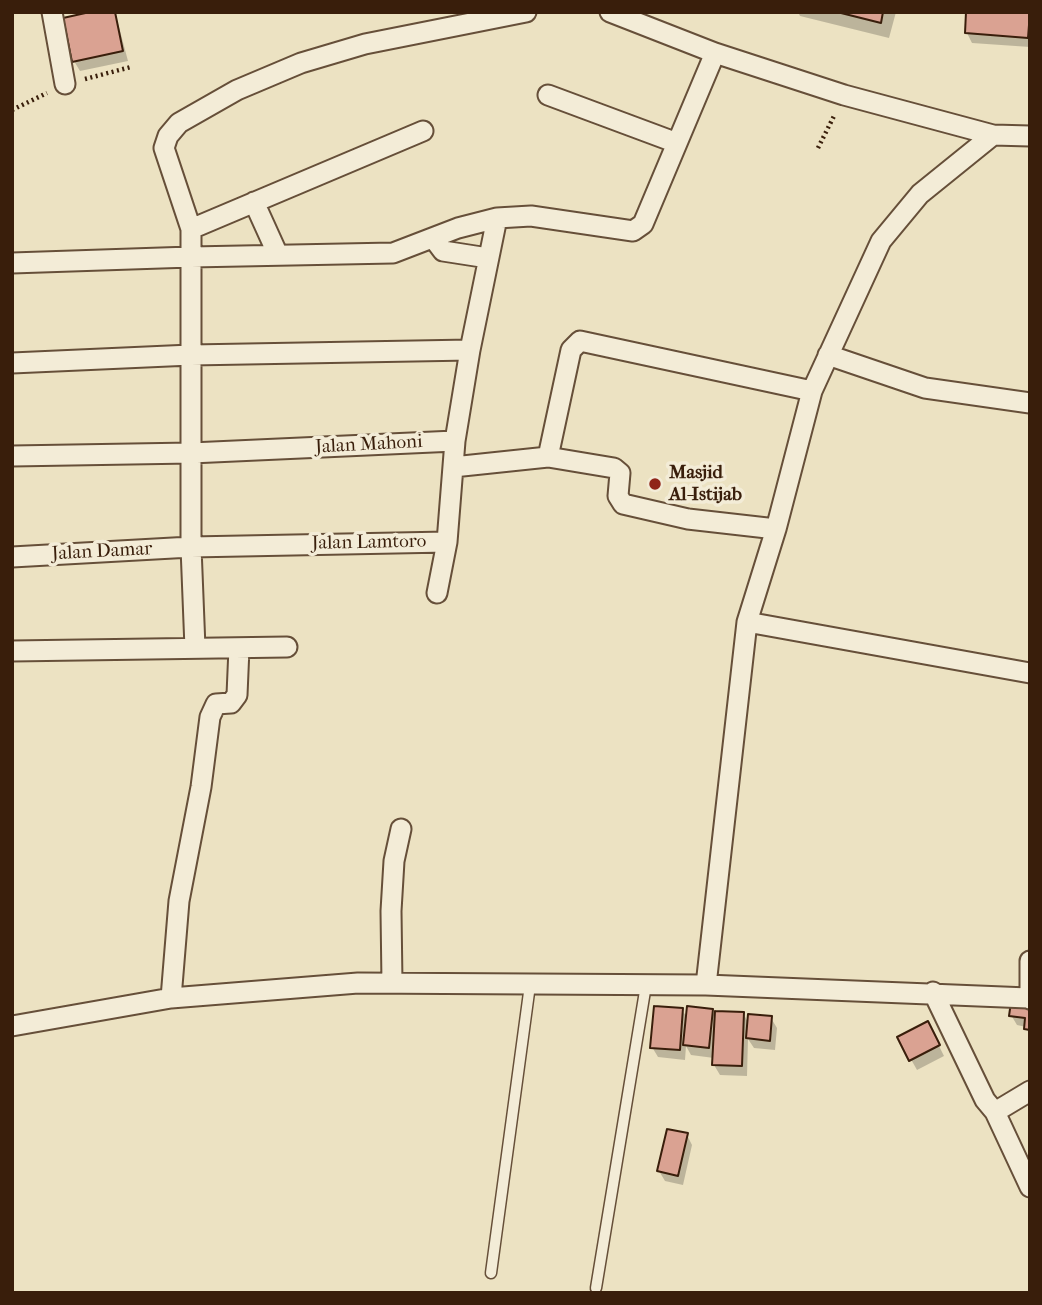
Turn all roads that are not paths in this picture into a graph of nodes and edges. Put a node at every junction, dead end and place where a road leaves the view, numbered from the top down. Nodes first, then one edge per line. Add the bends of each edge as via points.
1 (52, 12) edge
2 (526, 12) edge
3 (610, 12) edge
4 (715, 53) junction
5 (65, 84) road end
6 (548, 95) dead end
7 (423, 131) dead end
8 (993, 135) junction
9 (1030, 136) edge
10 (677, 143) junction
11 (254, 202) junction
12 (497, 218) junction
13 (191, 229) junction
14 (434, 239) junction
15 (278, 254) junction
16 (191, 257) junction
17 (488, 258) junction
18 (12, 263) edge
19 (470, 351) junction
20 (191, 355) junction
21 (828, 355) junction
22 (12, 363) edge
23 (812, 391) junction
24 (1030, 403) edge
25 (455, 441) junction
26 (191, 453) junction
27 (12, 456) edge
28 (548, 457) junction
29 (453, 467) junction
30 (776, 529) junction
31 (447, 542) junction
32 (191, 547) junction
33 (12, 557) edge
34 (437, 593) dead end
35 (747, 622) junction
36 (195, 648) junction
37 (239, 648) junction
38 (286, 648) dead end
39 (12, 650) edge
40 (1030, 673) edge
41 (401, 829) dead end
42 (1030, 961) edge
43 (392, 983) junction
44 (530, 985) junction
45 (646, 985) junction
46 (706, 985) junction
47 (933, 992) junction
48 (171, 998) junction
49 (1029, 999) edge
50 (12, 1026) edge
51 (1030, 1091) edge
52 (995, 1112) junction
53 (1030, 1187) edge
54 (491, 1273) dead end
55 (596, 1288) dead end

1 - 5 street
2 - 13 street via 365,44 301,63 237,90 178,123 164,148
3 - 4 street
4 - 8 street via 844,95
4 - 10 street
6 - 10 street
7 - 11 street
8 - 9 street
8 - 21 street via 920,194 881,241
10 - 12 street via 643,224 632,231 531,216
11 - 13 street
11 - 15 street
12 - 14 street
12 - 17 street
13 - 16 street
14 - 15 street via 393,253
14 - 17 street via 443,251
15 - 16 street
16 - 18 street
16 - 20 street
17 - 19 street
19 - 20 street
19 - 25 street
20 - 22 street
20 - 26 street
21 - 23 street
21 - 24 street via 925,388
23 - 28 street via 580,341 571,350
23 - 30 street
25 - 26 street, Jalan Mahoni
25 - 29 street, Jalan Lamtoro
26 - 27 street, Jalan Mahoni
26 - 32 street
28 - 29 street
28 - 30 street via 618,470 618,496 623,503 688,519
29 - 31 street, Jalan Lamtoro
30 - 35 street
31 - 32 street, Jalan Lamtoro
31 - 34 street
32 - 33 street, Jalan Damar
32 - 36 street
35 - 40 street
35 - 46 street
36 - 37 street
36 - 39 street
37 - 38 street
37 - 48 street via 237,695 231,703 216,704 212,711 179,901
41 - 43 street via 393,886
42 - 49 street
43 - 44 street
43 - 48 street
44 - 45 street
44 - 54 lane
45 - 46 street
45 - 55 lane
46 - 47 street
47 - 49 street
47 - 52 street
48 - 50 street
51 - 52 street
52 - 53 street

